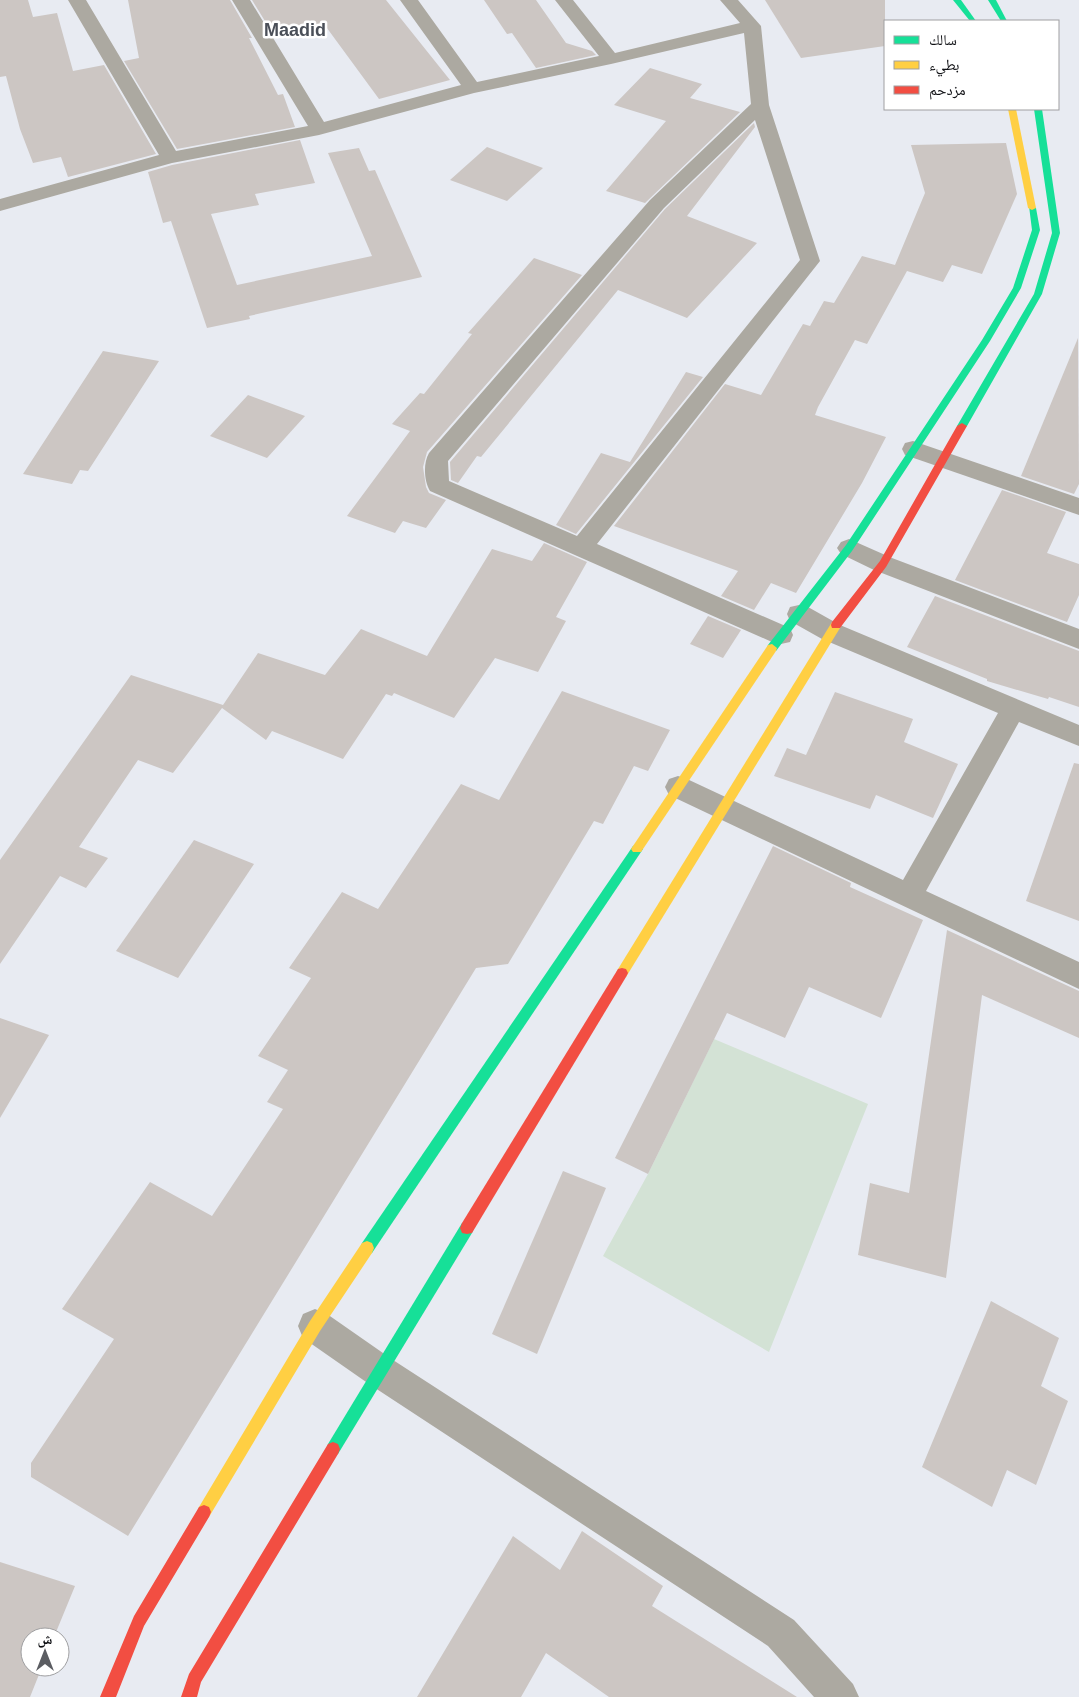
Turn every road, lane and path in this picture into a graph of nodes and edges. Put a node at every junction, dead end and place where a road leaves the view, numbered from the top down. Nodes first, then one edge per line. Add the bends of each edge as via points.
1 (76, 0) edge
2 (241, 0) edge
3 (409, 0) edge
4 (564, 0) edge
5 (729, 0) edge
6 (957, 0) edge
7 (992, 0) edge
8 (972, 20) edge
9 (1003, 20) edge
10 (752, 26) junction
11 (611, 59) junction
12 (472, 88) junction
13 (760, 105) junction
14 (1012, 110) edge
15 (1038, 110) edge
16 (320, 129) junction
17 (170, 158) junction
18 (0, 205) edge
19 (912, 448) junction
20 (942, 458) junction
21 (1079, 506) edge
22 (582, 546) junction
23 (849, 548) junction
24 (883, 564) junction
25 (799, 614) junction
26 (831, 632) junction
27 (781, 635) junction
28 (1079, 639) edge
29 (1014, 708) junction
30 (1079, 736) edge
31 (678, 787) junction
32 (722, 806) junction
33 (910, 895) junction
34 (1079, 976) edge
35 (315, 1326) junction
36 (381, 1372) junction
37 (108, 1697) edge
38 (189, 1697) edge
39 (840, 1697) edge

1 - 17 street
2 - 16 street
3 - 12 street
4 - 11 street
5 - 10 street
6 - 8 main road
7 - 9 main road
10 - 11 street
10 - 13 street
11 - 12 street
12 - 16 street
13 - 22 street via 810,261
13 - 22 street via 657,204 437,459 438,485
14 - 19 main road via 1036,230 1017,288 986,341
15 - 20 main road via 1056,233 1038,294
16 - 17 street
17 - 18 street
19 - 20 street
19 - 23 main road
20 - 21 street
20 - 24 main road
22 - 27 street
23 - 24 street
23 - 25 main road
24 - 26 main road
24 - 28 street
25 - 26 street
25 - 27 main road
26 - 29 street
26 - 32 main road
27 - 31 main road
29 - 30 street
29 - 33 street
31 - 32 street
31 - 35 main road
32 - 33 street
32 - 36 main road
33 - 34 street
35 - 36 street
35 - 37 main road via 139,1621
36 - 38 main road via 194,1680
36 - 39 street via 781,1633

